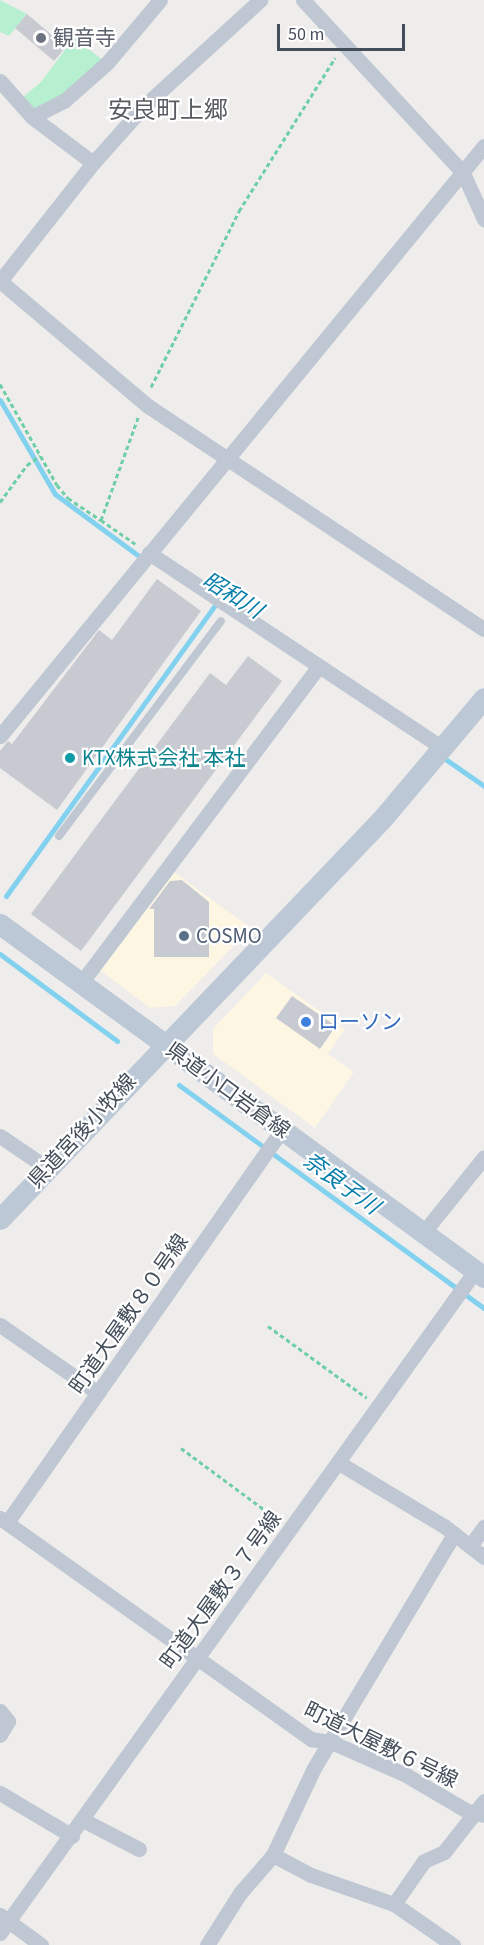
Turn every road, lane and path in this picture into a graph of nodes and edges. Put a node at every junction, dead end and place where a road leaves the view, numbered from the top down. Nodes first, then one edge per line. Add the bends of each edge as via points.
1 (160, 0) edge
2 (260, 0) edge
3 (303, 0) edge
4 (343, 43) junction
5 (0, 81) edge
6 (32, 117) junction
7 (484, 146) edge
8 (93, 163) junction
9 (463, 173) junction
10 (484, 219) edge
11 (0, 281) edge
12 (0, 384) edge
13 (144, 402) junction
14 (40, 456) junction
15 (229, 460) junction
16 (0, 502) edge
17 (101, 520) junction
18 (144, 559) junction
19 (220, 621) dead end
20 (484, 629) edge
21 (315, 671) junction
22 (484, 698) edge
23 (0, 736) edge
24 (437, 753) junction
25 (59, 836) dead end
26 (0, 924) edge
27 (81, 983) junction
28 (172, 1037) junction
29 (282, 1130) junction
30 (0, 1136) edge
31 (484, 1157) edge
32 (47, 1168) junction
33 (0, 1219) edge
34 (423, 1233) junction
35 (480, 1274) edge
36 (0, 1325) edge
37 (268, 1326) dead end
38 (98, 1393) junction
39 (379, 1406) junction
40 (181, 1448) dead end
41 (339, 1463) junction
42 (4, 1519) edge
43 (484, 1527) edge
44 (291, 1529) junction
45 (454, 1534) junction
46 (470, 1546) junction
47 (484, 1557) edge
48 (197, 1659) junction
49 (0, 1711) edge
50 (0, 1735) edge
51 (331, 1742) junction
52 (0, 1793) edge
53 (481, 1810) edge
54 (83, 1821) junction
55 (72, 1836) junction
56 (139, 1849) dead end
57 (273, 1855) junction
58 (394, 1904) junction
59 (3, 1924) edge
60 (451, 1944) edge
61 (41, 1945) edge
62 (207, 1945) edge

1 - 6 street via 107,63 64,101
2 - 8 street via 143,107
3 - 4 street
4 - 9 street
4 - 13 path via 239,211
5 - 6 street
6 - 8 street
7 - 9 street
8 - 11 street
9 - 10 street
9 - 15 street
11 - 13 street
12 - 14 path
13 - 15 street
13 - 17 path
14 - 16 path via 27,465
14 - 17 path via 68,498
15 - 18 street
15 - 20 street
17 - 18 path
18 - 21 street
18 - 23 street
19 - 25 lane
21 - 24 street
21 - 27 street
22 - 24 main road, 県道宮後小牧線
24 - 28 main road, 県道宮後小牧線 via 382,819
26 - 27 main road, 県道小口岩倉線
27 - 28 main road, 県道小口岩倉線
28 - 29 main road, 県道小口岩倉線
28 - 32 main road, 県道宮後小牧線
29 - 34 main road, 県道小口岩倉線
29 - 38 street, 町道大屋敷８０号線
30 - 32 street
31 - 34 street
32 - 33 main road, 県道宮後小牧線
34 - 35 main road, 県道小口岩倉線
35 - 39 street, 町道大屋敷３７号線
36 - 38 street
37 - 39 path
38 - 42 street, 町道大屋敷８０号線
39 - 41 street, 町道大屋敷３７号線
40 - 44 path
41 - 44 street, 町道大屋敷３７号線
41 - 45 street
42 - 48 street, 町道大屋敷６号線
43 - 46 street
44 - 48 street, 町道大屋敷３７号線
45 - 46 street
45 - 51 street
46 - 47 street
48 - 51 street, 町道大屋敷６号線 via 311,1738
48 - 54 street, 町道大屋敷３７号線
49 - 50 street via 8,1721
51 - 53 street, 町道大屋敷６号線
51 - 57 street
52 - 55 street
53 - 58 street via 444,1852 424,1861
54 - 55 street, 町道大屋敷３７号線
54 - 56 street
55 - 59 street, 町道大屋敷３７号線
57 - 58 street via 312,1875
57 - 62 street via 240,1893
58 - 60 street
59 - 61 street

